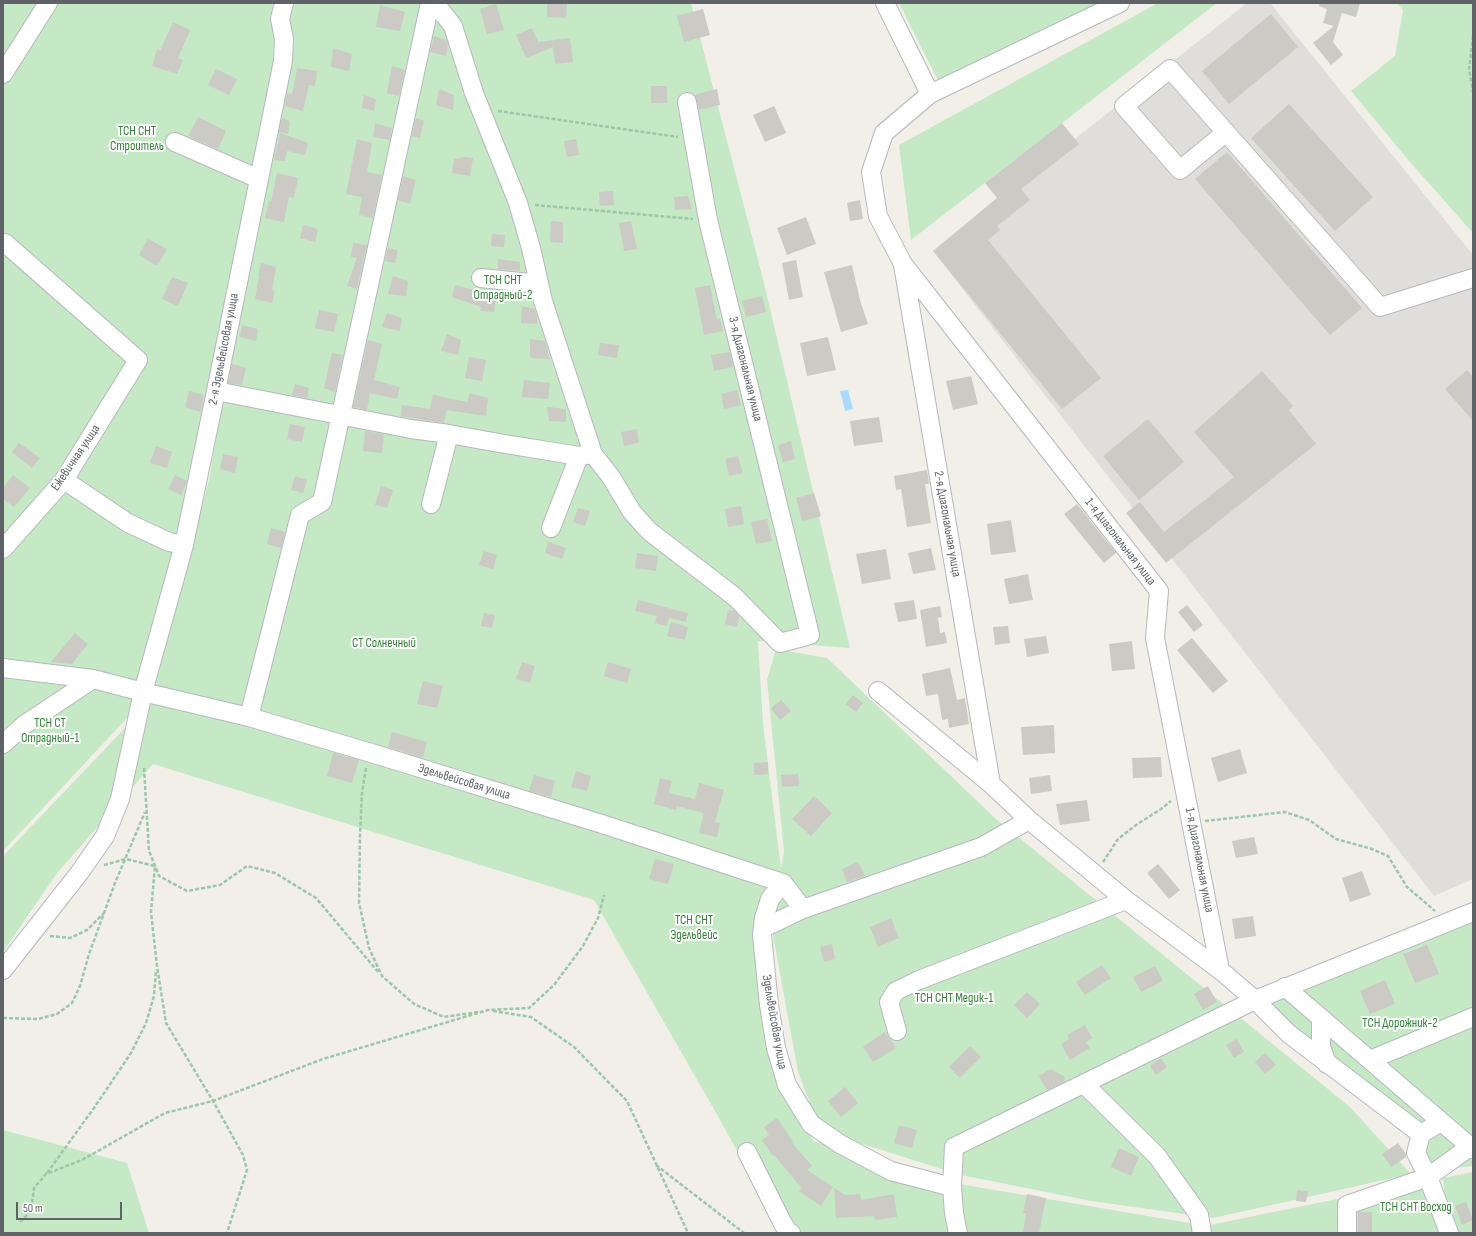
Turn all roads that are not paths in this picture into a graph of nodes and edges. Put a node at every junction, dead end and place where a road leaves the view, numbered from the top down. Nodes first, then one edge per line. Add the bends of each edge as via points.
1 (48, 3) edge
2 (284, 3) edge
3 (430, 3) edge
4 (435, 3) edge
5 (885, 3) edge
6 (1120, 3) edge
7 (3, 74) edge
8 (930, 94) junction
9 (687, 102) dead end
10 (1225, 133) junction
11 (175, 142) dead end
12 (259, 179) junction
13 (4, 245) edge
14 (903, 264) junction
15 (481, 278) dead end
16 (1473, 278) edge
17 (539, 284) junction
18 (216, 391) junction
19 (341, 415) junction
20 (449, 434) junction
21 (586, 455) junction
22 (64, 480) junction
23 (431, 504) dead end
24 (551, 528) dead end
25 (184, 545) junction
26 (3, 549) edge
27 (3, 668) edge
28 (93, 679) junction
29 (878, 691) dead end
30 (143, 692) junction
31 (249, 717) junction
32 (3, 744) edge
33 (990, 784) junction
34 (1030, 820) junction
35 (783, 883) junction
36 (1126, 900) junction
37 (803, 909) junction
38 (1473, 912) edge
39 (770, 925) dead end
40 (3, 970) edge
41 (1220, 970) junction
42 (1285, 988) junction
43 (1255, 1000) junction
44 (1473, 1017) edge
45 (1321, 1018) junction
46 (897, 1031) dead end
47 (1370, 1060) junction
48 (1327, 1064) junction
49 (1084, 1084) junction
50 (1441, 1122) junction
51 (1421, 1134) junction
52 (1472, 1147) edge
53 (746, 1152) dead end
54 (1428, 1177) junction
55 (952, 1187) junction
56 (790, 1233) edge
57 (958, 1233) edge
58 (1202, 1233) edge
59 (1347, 1233) edge
60 (1449, 1233) edge

1 - 7 street
2 - 12 street, 2-я Эдельвейсовая улица via 280,19 284,39 283,61
3 - 19 street
4 - 17 street via 453,26 474,93 518,203
5 - 8 street
6 - 8 street
8 - 14 street via 884,133 872,172 878,216
9 - 21 street, 3-я Диагональная улица via 708,220 810,635 780,643 735,597 649,531 632,512 611,477
10 - 10 street via 1170,69 1124,106 1180,170
10 - 16 street via 1380,306
11 - 12 street
12 - 18 street, 2-я Эдельвейсовая улица
13 - 22 street, Ежевичная улица via 138,360
14 - 33 street, 2-я Диагональная улица
14 - 41 street, 1-я Диагональная улица via 1159,591 1155,638
15 - 17 street
17 - 21 street
18 - 19 street
18 - 25 street, 2-я Эдельвейсовая улица
19 - 20 street
19 - 31 street via 322,502 300,515
20 - 21 street
20 - 23 street
21 - 24 street
22 - 25 street via 128,523 169,542
22 - 26 street, Ежевичная улица
25 - 30 street, 2-я Эдельвейсовая улица
27 - 28 street, Эдельвейсовая улица
28 - 30 street, Эдельвейсовая улица
28 - 32 street via 24,725
29 - 33 street
30 - 31 street, Эдельвейсовая улица
30 - 40 street, 2-я Эдельвейсовая улица via 120,799 104,836 80,872
31 - 35 street, Эдельвейсовая улица via 602,824
33 - 34 street
34 - 36 street
34 - 37 street via 981,847
35 - 37 street
35 - 55 street, Эдельвейсовая улица via 770,899 762,935 776,1048 787,1085 811,1124 840,1144 891,1171
36 - 41 street
36 - 46 street via 896,991 889,1002
37 - 39 street
38 - 42 street
41 - 43 street
42 - 43 street
42 - 45 street
43 - 48 street via 1289,1034
43 - 49 street
44 - 47 street
45 - 47 street
45 - 48 street via 1321,1046
47 - 50 street
48 - 51 street
49 - 55 street via 954,1148
49 - 58 street via 1157,1156 1199,1215
50 - 51 street
50 - 52 street
51 - 54 street via 1416,1153
52 - 54 street
53 - 56 street
54 - 59 street via 1347,1205
54 - 60 street
55 - 57 street

